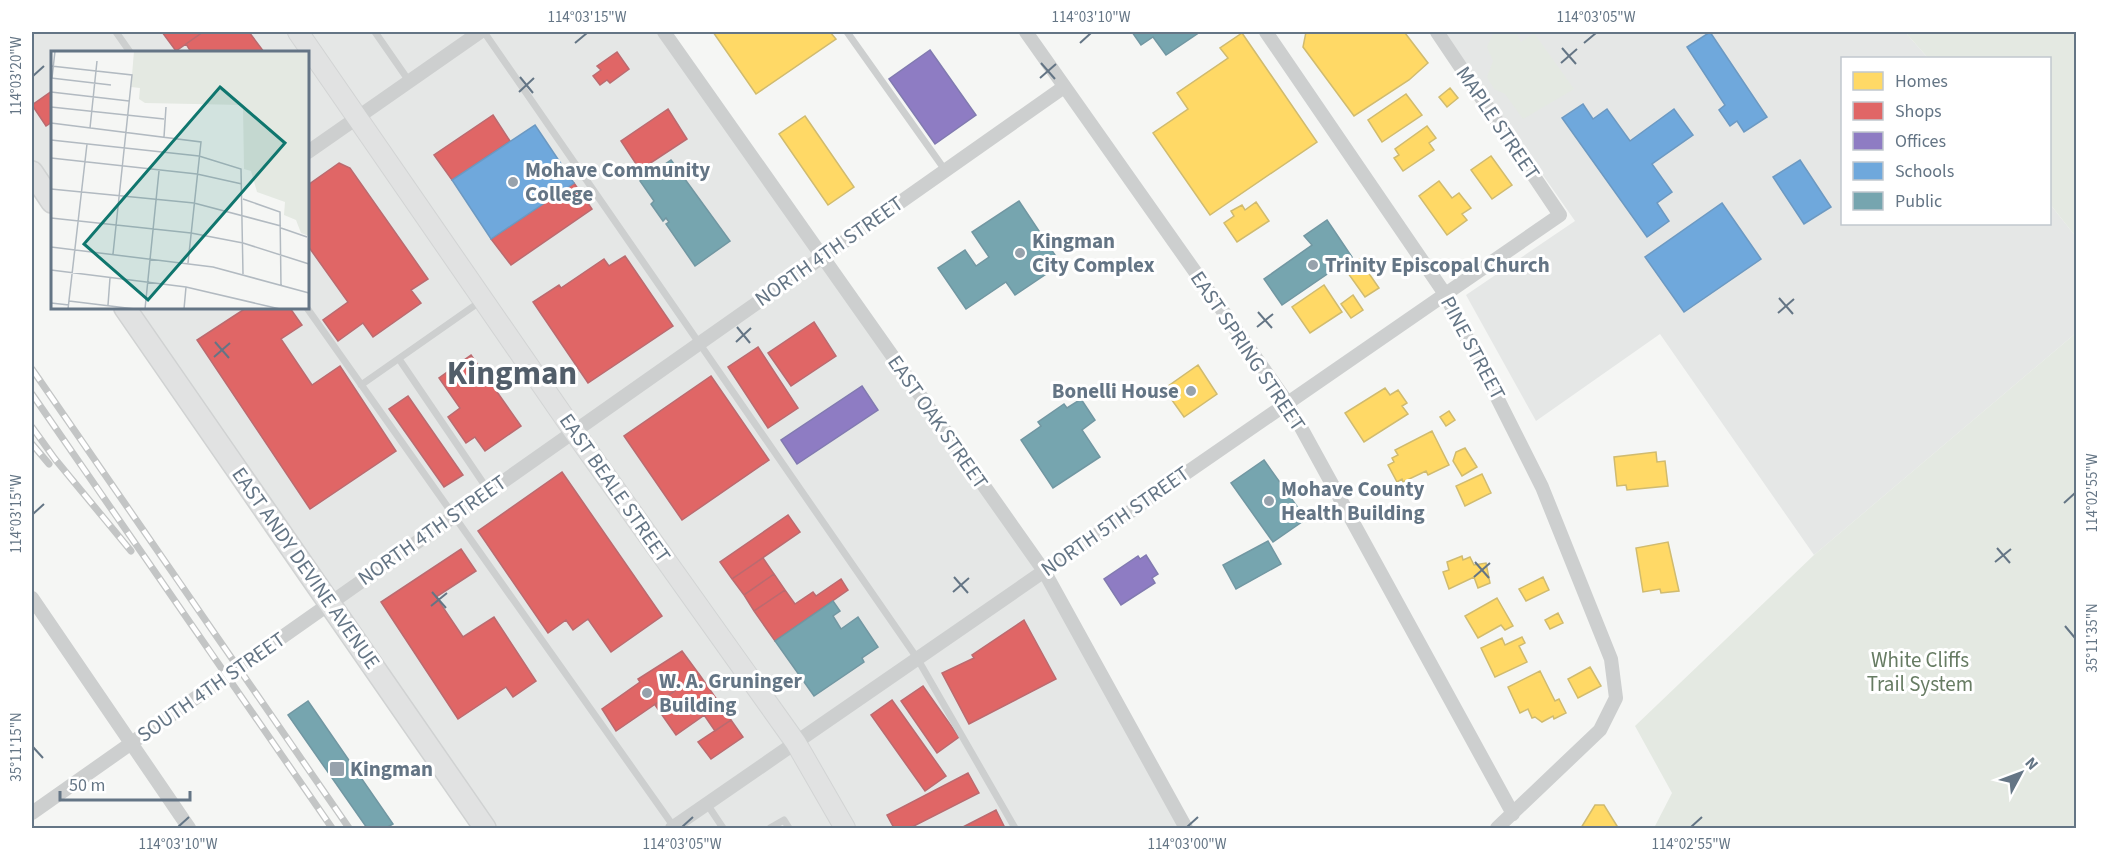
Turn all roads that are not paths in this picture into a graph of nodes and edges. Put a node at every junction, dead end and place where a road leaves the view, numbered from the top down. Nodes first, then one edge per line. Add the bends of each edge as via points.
1 (116, 32) edge
2 (301, 32) edge
3 (375, 32) edge
4 (482, 32) edge
5 (664, 32) edge
6 (846, 32) edge
7 (1026, 32) edge
8 (1266, 32) edge
9 (1437, 32) edge
10 (129, 51) edge
11 (409, 81) junction
12 (1064, 87) junction
13 (357, 117) junction
14 (309, 151) edge
15 (945, 170) junction
16 (32, 171) edge
17 (50, 193) edge
18 (1560, 215) joint
19 (822, 256) junction
20 (1445, 294) junction
21 (483, 299) junction
22 (126, 309) edge
23 (308, 309) edge
24 (700, 342) junction
25 (399, 359) junction
26 (361, 385) junction
27 (1287, 402) junction
28 (573, 430) junction
29 (488, 490) junction
30 (453, 515) junction
31 (1044, 571) junction
32 (32, 598) edge
33 (330, 602) junction
34 (918, 658) junction
35 (132, 742) junction
36 (796, 744) junction
37 (707, 804) junction
38 (32, 813) edge
39 (1513, 814) junction
40 (189, 828) edge
41 (485, 828) edge
42 (674, 828) edge
43 (723, 828) edge
44 (770, 828) edge
45 (789, 828) edge
46 (845, 828) edge
47 (1015, 828) edge
48 (1186, 828) edge
49 (1497, 828) edge

1 - 10 lane
2 - 13 main road, EAST BEALE STREET
3 - 11 lane
4 - 11 street
4 - 24 lane
5 - 19 street, EAST OAK STREET
6 - 15 lane
7 - 12 street, EAST SPRING STREET
8 - 20 street, PINE STREET
9 - 18 street, MAPLE STREET
11 - 13 street
12 - 15 street, NORTH 4TH STREET
12 - 27 street, EAST SPRING STREET
13 - 14 street
13 - 21 main road, EAST BEALE STREET
15 - 19 street, NORTH 4TH STREET
16 - 17 main road
18 - 20 street, NORTH 5TH STREET
19 - 24 street, NORTH 4TH STREET
19 - 31 street, EAST OAK STREET
20 - 27 street, NORTH 5TH STREET
20 - 39 street, PINE STREET via 1542,487 1611,659 1616,698 1600,730
21 - 25 lane
21 - 28 main road, EAST BEALE STREET
22 - 33 main road, EAST ANDY DEVINE AVENUE
23 - 26 lane
24 - 28 street, NORTH 4TH STREET
24 - 34 lane
25 - 26 lane
25 - 29 lane
26 - 30 lane
27 - 31 street, NORTH 5TH STREET
27 - 39 street, EAST SPRING STREET
28 - 29 street, NORTH 4TH STREET
28 - 36 main road, EAST BEALE STREET
29 - 30 street, NORTH 4TH STREET
30 - 33 street, NORTH 4TH STREET
30 - 42 lane
31 - 34 street, NORTH 5TH STREET
31 - 48 street, EAST OAK STREET
32 - 35 street
33 - 35 street, SOUTH 4TH STREET
33 - 41 main road, EAST ANDY DEVINE AVENUE
34 - 36 street, NORTH 5TH STREET
34 - 47 lane
35 - 38 street, SOUTH 4TH STREET
35 - 40 street
36 - 37 street, NORTH 5TH STREET
36 - 46 main road, EAST BEALE STREET
37 - 42 street, NORTH 5TH STREET
37 - 43 lane
39 - 49 street
44 - 45 lane via 784,820

